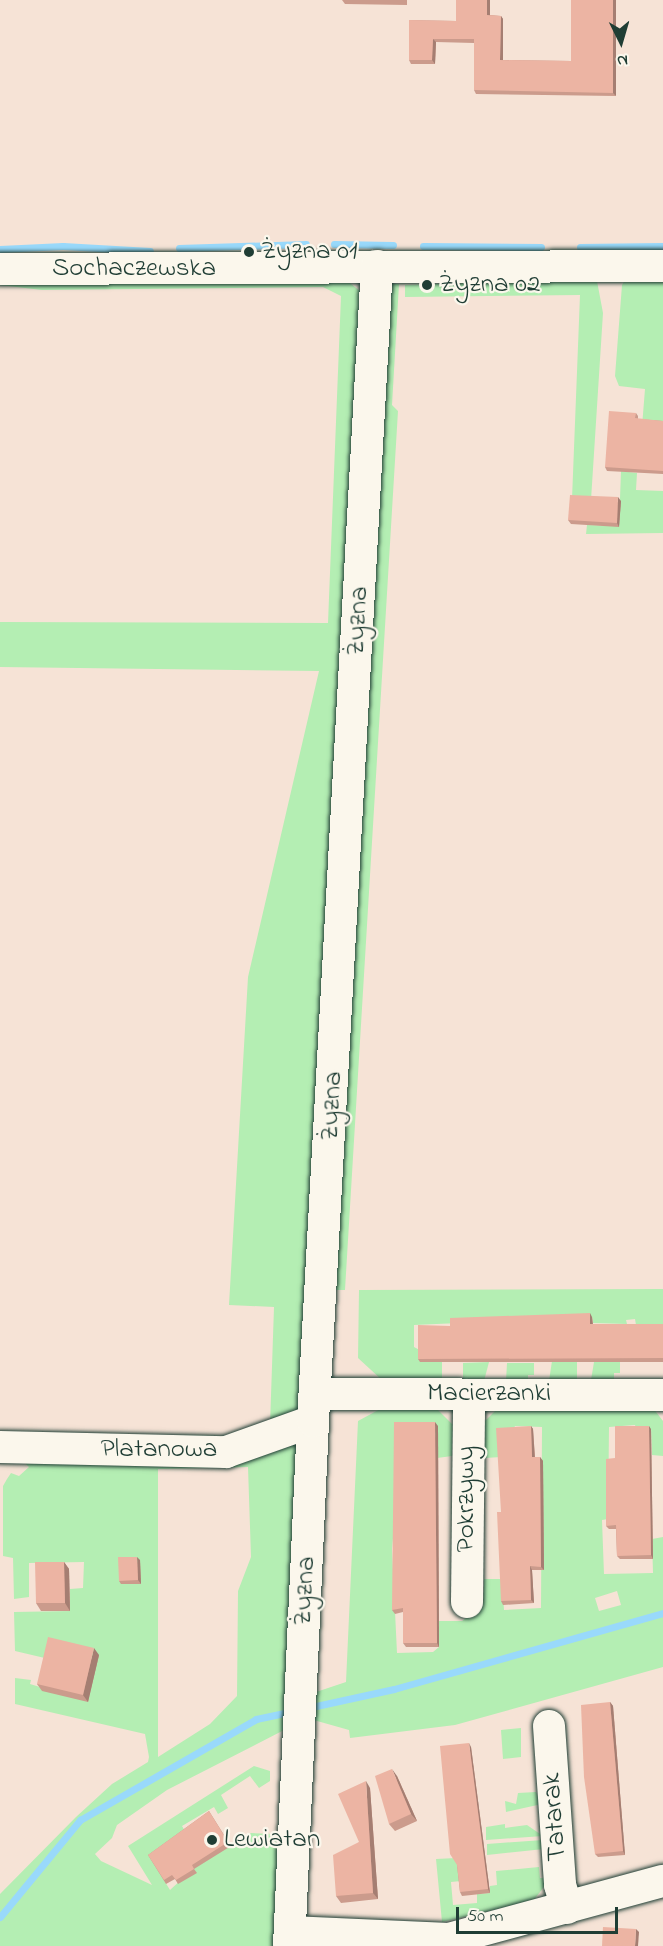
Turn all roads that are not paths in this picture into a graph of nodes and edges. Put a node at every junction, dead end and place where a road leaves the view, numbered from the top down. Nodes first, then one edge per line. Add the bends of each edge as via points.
1 (377, 266) junction
2 (663, 266) edge
3 (0, 270) edge
4 (469, 1395) junction
5 (663, 1395) edge
6 (315, 1408) junction
7 (0, 1447) edge
8 (467, 1602) dead end
9 (549, 1726) dead end
10 (662, 1891) edge
11 (567, 1908) junction
12 (290, 1939) edge
13 (448, 1943) edge

1 - 2 street, Sochaczewska
1 - 3 street, Sochaczewska
1 - 6 street, Żyzna
4 - 5 street, Macierzanki
4 - 6 street, Macierzanki
4 - 8 street, Pokrzywy
6 - 7 street, Platanowa via 226,1452
6 - 12 street, Żyzna
9 - 11 street, Tatarak via 560,1885
10 - 11 street
11 - 13 street
12 - 13 street

